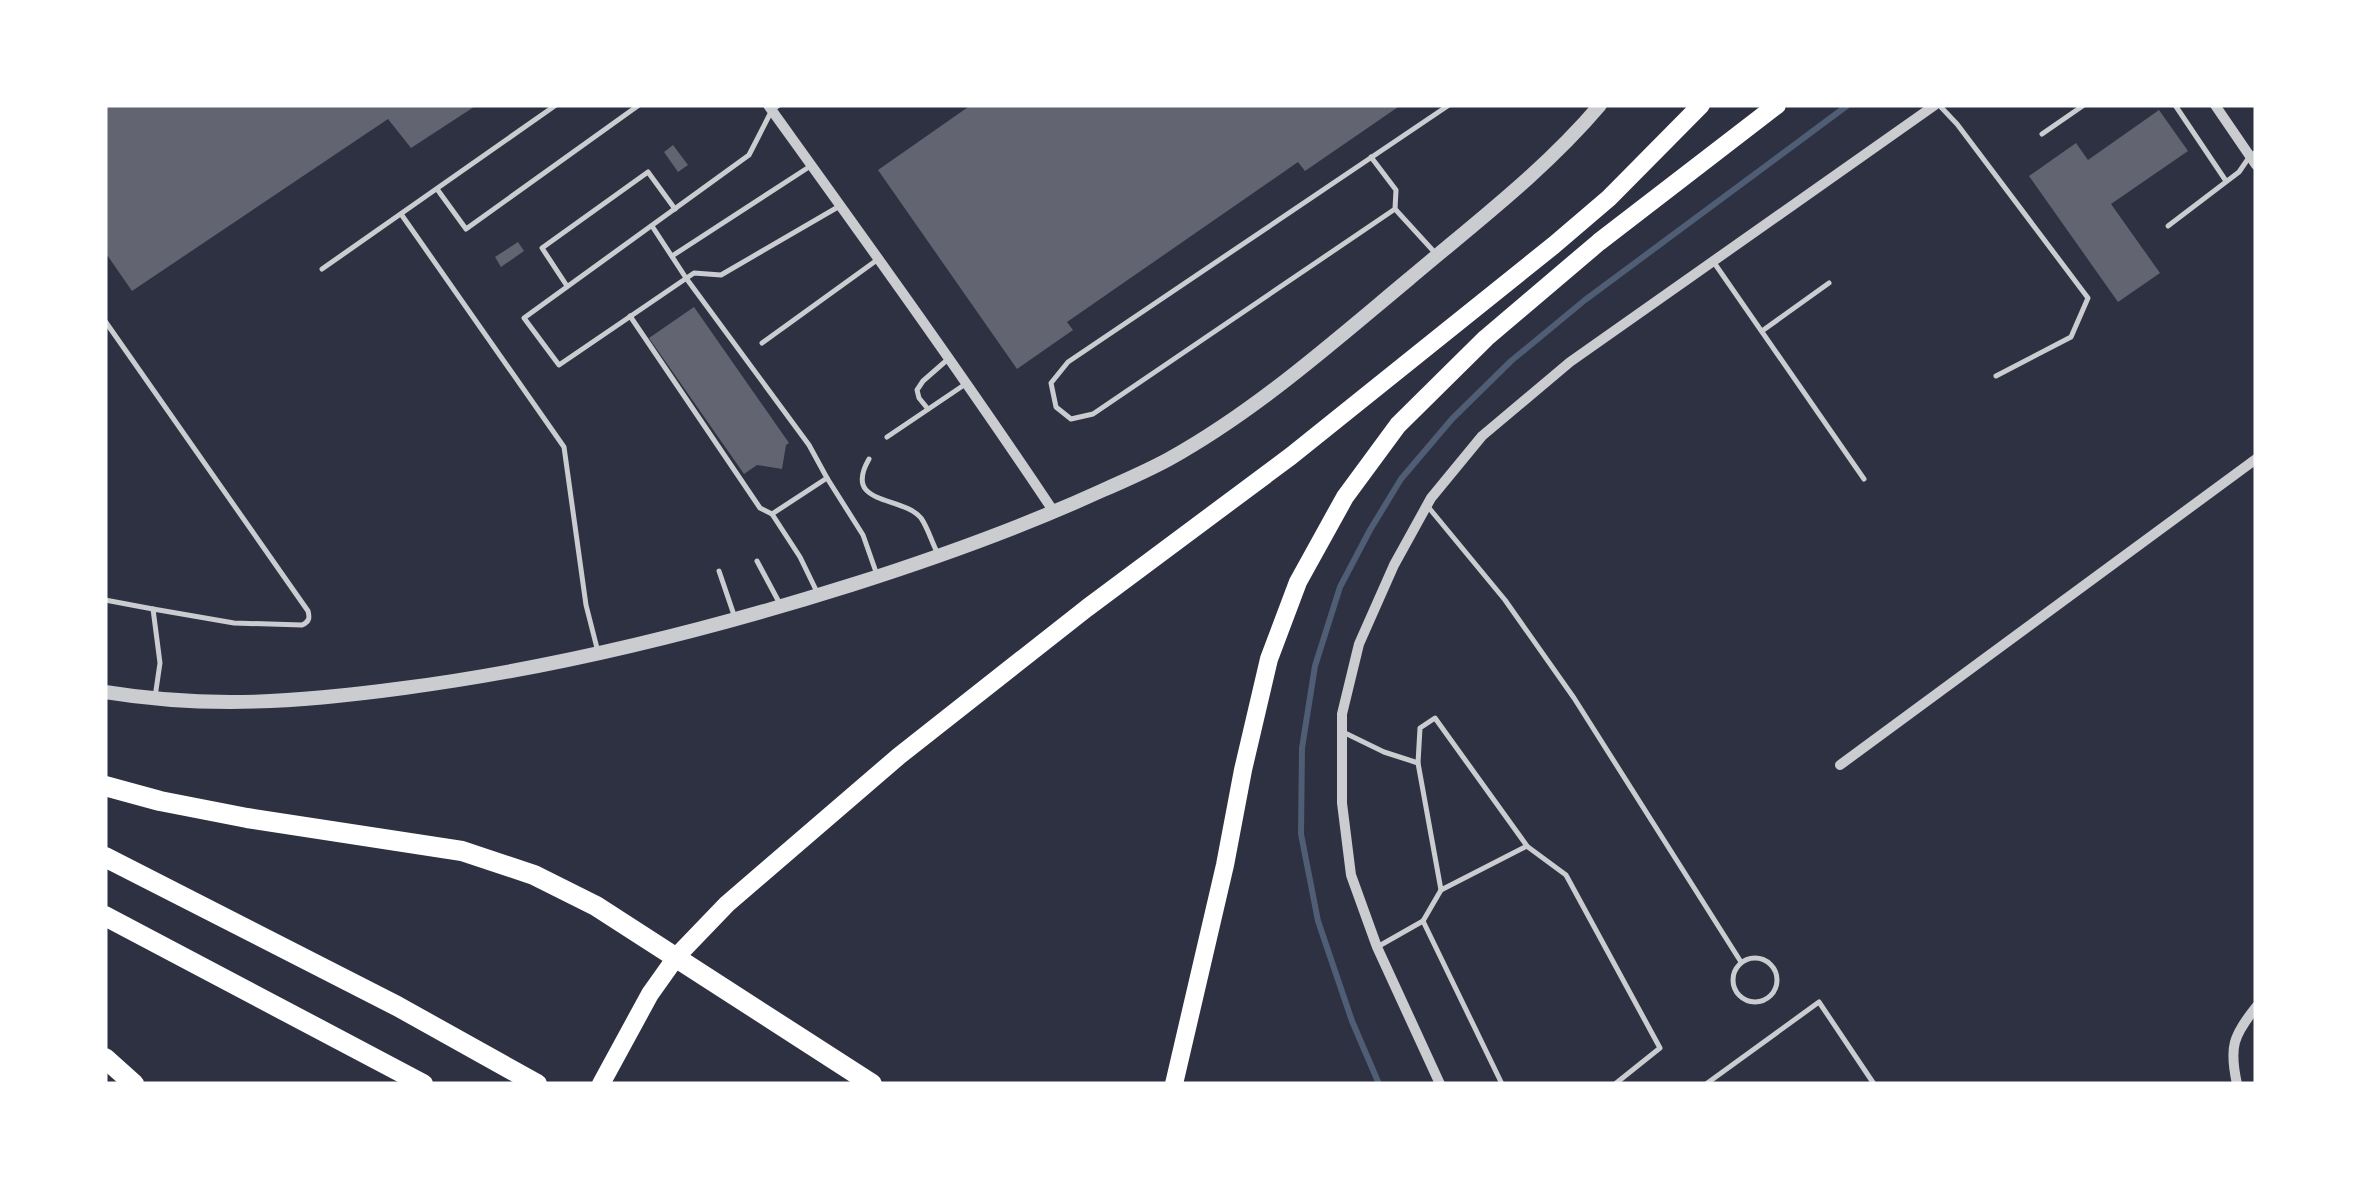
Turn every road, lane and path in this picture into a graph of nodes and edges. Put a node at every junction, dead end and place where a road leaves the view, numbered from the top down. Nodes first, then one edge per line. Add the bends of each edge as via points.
1 (556, 105) edge
2 (639, 105) edge
3 (1449, 105) edge
4 (1600, 105) edge
5 (1701, 105) edge
6 (1777, 105) edge
7 (1938, 105) edge
8 (2084, 105) edge
9 (2175, 105) edge
10 (2215, 105) edge
11 (773, 107) edge
12 (2042, 134) dead end
13 (2254, 157) edge
14 (1371, 158) junction
15 (811, 165) junction
16 (2226, 182) junction
17 (437, 189) junction
18 (840, 206) junction
19 (675, 208) junction
20 (1395, 209) junction
21 (401, 214) junction
22 (652, 226) junction
23 (2168, 226) dead end
24 (1438, 255) junction
25 (672, 256) junction
26 (878, 260) junction
27 (1714, 262) junction
28 (322, 269) dead end
29 (686, 278) junction
30 (1829, 283) dead end
31 (568, 286) junction
32 (630, 316) junction
33 (105, 321) edge
34 (1762, 331) junction
35 (762, 343) dead end
36 (950, 358) junction
37 (1996, 376) dead end
38 (968, 382) junction
39 (928, 410) junction
40 (887, 437) dead end
41 (869, 459) dead end
42 (2256, 459) edge
43 (828, 478) junction
44 (1864, 479) dead end
45 (1427, 506) junction
46 (1054, 512) junction
47 (772, 514) junction
48 (939, 557) junction
49 (757, 560) dead end
50 (719, 571) dead end
51 (878, 576) junction
52 (818, 595) junction
53 (105, 600) edge
54 (782, 607) junction
55 (153, 609) junction
56 (735, 620) junction
57 (599, 654) junction
58 (105, 692) edge
59 (155, 700) junction
60 (1342, 732) junction
61 (1418, 764) junction
62 (1840, 765) dead end
63 (105, 786) edge
64 (1527, 846) junction
65 (105, 857) edge
66 (1441, 890) junction
67 (105, 916) edge
68 (1423, 921) junction
69 (1376, 947) junction
70 (677, 956) junction
71 (1741, 962) junction
72 (2256, 1007) edge
73 (105, 1058) edge
74 (134, 1084) edge
75 (422, 1084) edge
76 (537, 1084) edge
77 (601, 1084) edge
78 (872, 1084) edge
79 (1174, 1084) edge
80 (1440, 1084) edge
81 (1502, 1084) edge
82 (1614, 1084) edge
83 (1706, 1084) edge
84 (1874, 1084) edge
85 (2237, 1084) edge

1 - 17 lane
2 - 17 lane via 466,229
3 - 14 lane
4 - 24 street via 1530,178
5 - 70 highway via 1554,245 899,756 727,904
6 - 79 highway via 1486,338 1398,425 1345,497 1298,582 1269,659
7 - 27 street
7 - 37 lane via 2088,298 2072,337
8 - 12 lane
9 - 16 lane
10 - 13 street
11 - 15 street
11 - 19 lane via 749,156
13 - 16 lane
14 - 20 lane via 1396,190
14 - 20 lane via 1068,362 1052,383 1056,407 1071,419 1093,414
15 - 18 street
15 - 25 lane
16 - 23 lane
17 - 21 lane
18 - 26 street
18 - 29 lane via 721,275
19 - 22 lane
19 - 31 lane via 648,172 542,248
20 - 24 lane
21 - 28 lane
21 - 57 lane via 564,447
22 - 25 lane
22 - 31 lane
24 - 46 street via 1212,434
25 - 29 lane
26 - 35 lane
26 - 36 street
27 - 34 lane
27 - 45 street via 1570,362 1482,436
29 - 32 lane
29 - 43 lane
30 - 34 lane
31 - 32 lane via 524,318 559,365
32 - 47 lane via 760,508
33 - 55 lane via 310,617 302,625 234,624
34 - 44 lane
36 - 38 street
36 - 39 lane via 917,390
38 - 39 lane
38 - 46 street
39 - 40 lane
41 - 48 lane via 862,472 870,494 922,519
42 - 62 street
43 - 47 lane
43 - 51 lane via 863,535
45 - 60 street via 1360,644
45 - 71 lane via 1506,600 1574,698
46 - 48 street
47 - 52 lane
48 - 51 street
49 - 54 lane
50 - 56 lane
51 - 52 street
52 - 54 street
53 - 55 lane
54 - 56 street
55 - 59 lane via 160,663
56 - 57 street
57 - 59 street via 334,698
58 - 59 street
60 - 61 lane
60 - 69 street via 1350,875
61 - 64 lane via 1420,728 1435,718
61 - 66 lane
63 - 70 highway via 247,818 462,851 534,875
64 - 66 lane
64 - 82 lane via 1566,875 1660,1048
65 - 76 highway
66 - 68 lane
67 - 75 highway
68 - 69 lane
68 - 81 lane
69 - 80 street
70 - 77 highway
70 - 78 highway
71 - 71 lane via 1762,959 1774,968 1776,989 1766,1000 1744,1001 1734,990
72 - 85 street via 2238,1029 2232,1058
73 - 74 highway
83 - 84 lane via 1818,1002

